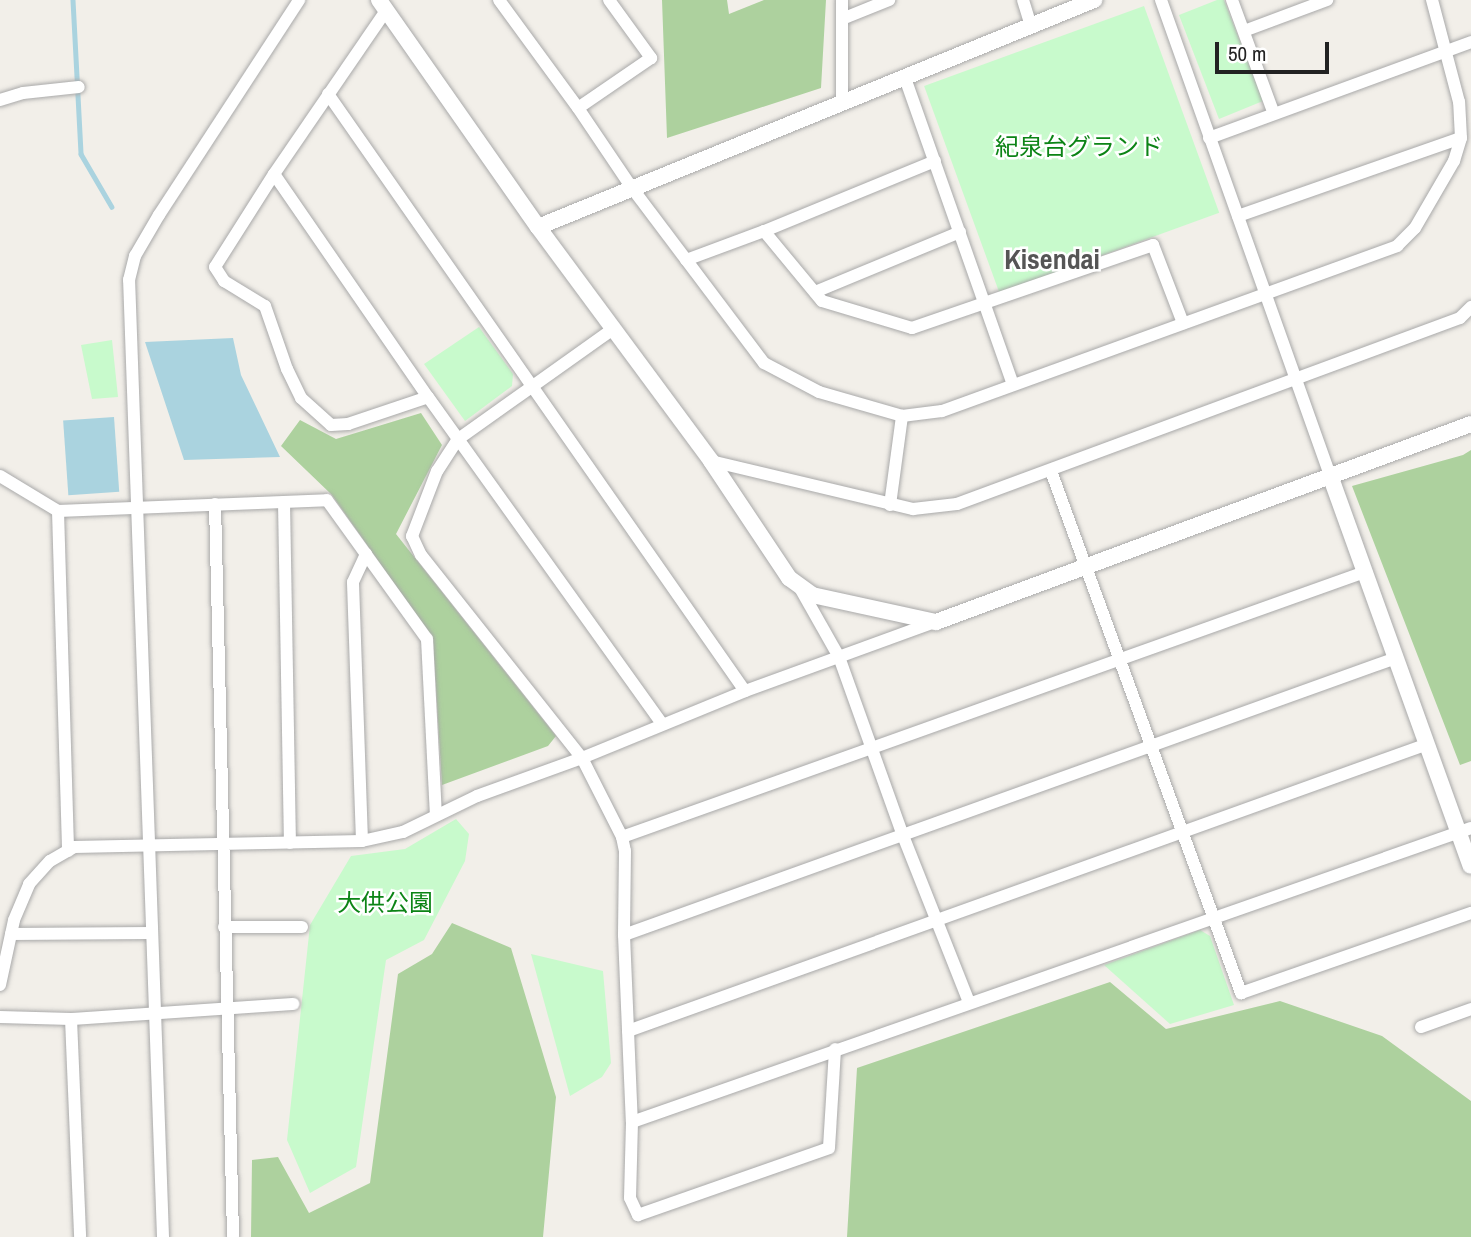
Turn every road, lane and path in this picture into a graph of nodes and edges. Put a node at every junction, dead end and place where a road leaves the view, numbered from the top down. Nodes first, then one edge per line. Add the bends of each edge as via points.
1 (299, 0) edge
2 (499, 0) edge
3 (609, 0) edge
4 (842, 0) edge
5 (889, 0) edge
6 (1023, 0) edge
7 (1094, 0) edge
8 (1161, 0) edge
9 (1232, 0) edge
10 (1327, 0) edge
11 (1432, 0) edge
12 (382, 6) edge
13 (842, 19) junction
14 (1031, 26) junction
15 (1244, 31) junction
16 (1471, 42) edge
17 (1446, 52) junction
18 (905, 78) junction
19 (79, 87) dead end
20 (328, 94) junction
21 (0, 100) edge
22 (842, 103) junction
23 (578, 108) junction
24 (1274, 114) junction
25 (1209, 138) junction
26 (1461, 138) junction
27 (935, 161) junction
28 (274, 174) junction
29 (632, 188) junction
30 (1238, 216) junction
31 (538, 227) junction
32 (764, 232) junction
33 (960, 233) junction
34 (686, 260) junction
35 (815, 292) junction
36 (1265, 293) junction
37 (985, 305) junction
38 (1471, 307) edge
39 (1183, 323) junction
40 (613, 329) junction
41 (1298, 378) junction
42 (1013, 385) junction
43 (533, 387) junction
44 (428, 397) junction
45 (902, 416) junction
46 (1471, 424) edge
47 (458, 439) junction
48 (711, 461) junction
49 (1051, 471) junction
50 (0, 476) edge
51 (1331, 478) junction
52 (284, 502) junction
53 (215, 505) junction
54 (890, 505) junction
55 (139, 507) junction
56 (58, 511) junction
57 (366, 554) junction
58 (1088, 566) junction
59 (1365, 572) junction
60 (800, 588) junction
61 (936, 622) junction
62 (839, 657) junction
63 (1396, 658) junction
64 (1119, 660) junction
65 (746, 691) junction
66 (662, 724) junction
67 (1428, 744) junction
68 (1150, 745) junction
69 (871, 748) junction
70 (582, 758) junction
71 (436, 814) junction
72 (1465, 830) edge
73 (1184, 831) junction
74 (902, 833) junction
75 (622, 837) junction
76 (362, 841) junction
77 (290, 844) junction
78 (223, 845) junction
79 (150, 846) junction
80 (68, 851) junction
81 (1471, 866) edge
82 (1471, 913) edge
83 (1213, 917) junction
84 (935, 922) junction
85 (224, 927) junction
86 (302, 927) dead end
87 (151, 933) junction
88 (11, 934) junction
89 (624, 935) junction
90 (0, 985) edge
91 (969, 1002) junction
92 (293, 1004) dead end
93 (226, 1009) junction
94 (1471, 1009) edge
95 (153, 1015) junction
96 (0, 1017) edge
97 (71, 1019) junction
98 (1421, 1027) dead end
99 (628, 1031) junction
100 (835, 1049) junction
101 (632, 1122) junction
102 (80, 1237) edge
103 (163, 1237) edge
104 (233, 1237) edge

1 - 55 street via 135,256 129,291
2 - 23 street
3 - 23 street via 651,58
4 - 13 street
5 - 13 street
6 - 14 street
7 - 14 street
8 - 25 street
9 - 15 street
10 - 15 street
11 - 17 street
12 - 20 street
12 - 31 street
13 - 22 street
14 - 18 street
15 - 24 street
16 - 17 street
17 - 24 street
17 - 26 street via 1459,102
18 - 22 street
18 - 27 street
19 - 21 street
20 - 28 street
20 - 43 street
22 - 29 street
23 - 29 street
24 - 25 street
25 - 30 street
26 - 30 street
26 - 36 street via 1454,161 1415,228 1397,246
27 - 32 street
27 - 33 street
28 - 44 street
28 - 44 street via 215,267 224,281 265,306 301,398 331,425 348,424
29 - 31 street
29 - 34 street
30 - 36 street
31 - 40 street
32 - 34 street
32 - 35 street
33 - 35 street
33 - 37 street
34 - 45 street via 764,363 819,392
35 - 37 street via 822,301 912,328
36 - 39 street
36 - 41 street
37 - 39 street via 1153,245
37 - 42 street
38 - 41 street via 1460,318
39 - 42 street
40 - 43 street
40 - 48 street
41 - 49 street
41 - 51 street
42 - 45 street via 942,411
43 - 47 street
43 - 65 street
44 - 47 street
45 - 54 street
46 - 51 street
47 - 66 street
47 - 70 street via 437,471 412,536 421,555
48 - 54 street
48 - 60 street
49 - 54 street via 957,504 913,509
49 - 58 street
50 - 56 street
51 - 58 street
51 - 59 street
52 - 53 street
52 - 57 street via 327,500
52 - 77 street
53 - 55 street
53 - 78 street
55 - 56 street
55 - 79 street
56 - 80 street
57 - 71 street via 427,639
57 - 76 street via 353,582
58 - 61 street
58 - 64 street
59 - 63 street
59 - 64 street
60 - 61 street via 812,595
60 - 62 street
61 - 62 street
62 - 65 street
62 - 69 street
63 - 67 street
63 - 68 street
64 - 68 street
64 - 69 street
65 - 66 street
66 - 70 street
67 - 72 street
67 - 73 street
68 - 73 street
68 - 74 street
69 - 74 street
69 - 75 street
70 - 71 street
70 - 75 street
71 - 76 street via 403,832
72 - 81 street
72 - 83 street
73 - 83 street
73 - 84 street
74 - 84 street
74 - 89 street
75 - 89 street
76 - 77 street
77 - 78 street
78 - 79 street
78 - 85 street
79 - 80 street via 74,847
79 - 87 street
80 - 88 street via 50,861 29,884
82 - 83 street via 1241,993
83 - 91 street
84 - 91 street
84 - 99 street
85 - 86 street
85 - 93 street
87 - 88 street
87 - 95 street
88 - 90 street
89 - 99 street
91 - 100 street
92 - 93 street
93 - 95 street
93 - 104 street
94 - 98 street
95 - 97 street
95 - 103 street
96 - 97 street
97 - 102 street
99 - 101 street
100 - 101 street
100 - 101 street via 829,1148 638,1215 630,1198

